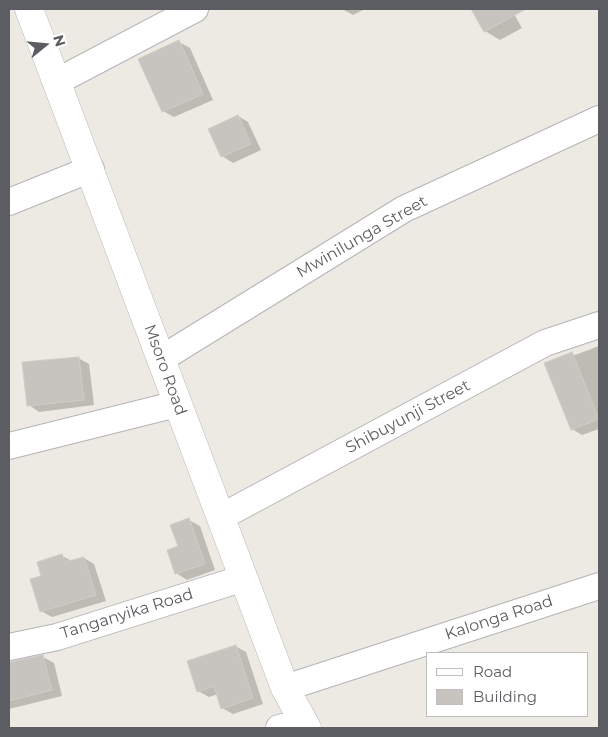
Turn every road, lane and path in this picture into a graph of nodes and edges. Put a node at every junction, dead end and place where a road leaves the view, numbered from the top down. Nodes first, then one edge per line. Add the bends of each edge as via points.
1 (29, 9) edge
2 (195, 9) edge
3 (58, 81) junction
4 (599, 119) edge
5 (91, 170) junction
6 (9, 202) edge
7 (599, 325) edge
8 (161, 359) junction
9 (177, 404) junction
10 (9, 446) edge
11 (221, 517) junction
12 (244, 578) junction
13 (599, 586) edge
14 (9, 647) edge
15 (285, 688) junction
16 (297, 726) edge

1 - 3 street, Msoro Road
2 - 3 street
3 - 5 street, Msoro Road
4 - 8 street, Mwinilunga Street via 404,209
5 - 6 street
5 - 8 street, Msoro Road
7 - 11 street, Shibuyunji Street via 545,343
8 - 9 street, Msoro Road
9 - 10 street
9 - 11 street, Msoro Road
11 - 12 street, Msoro Road
12 - 14 street, Tanganyika Road via 57,636
12 - 15 street, Msoro Road
13 - 15 street, Kalonga Road
15 - 16 street, Msoro Road

